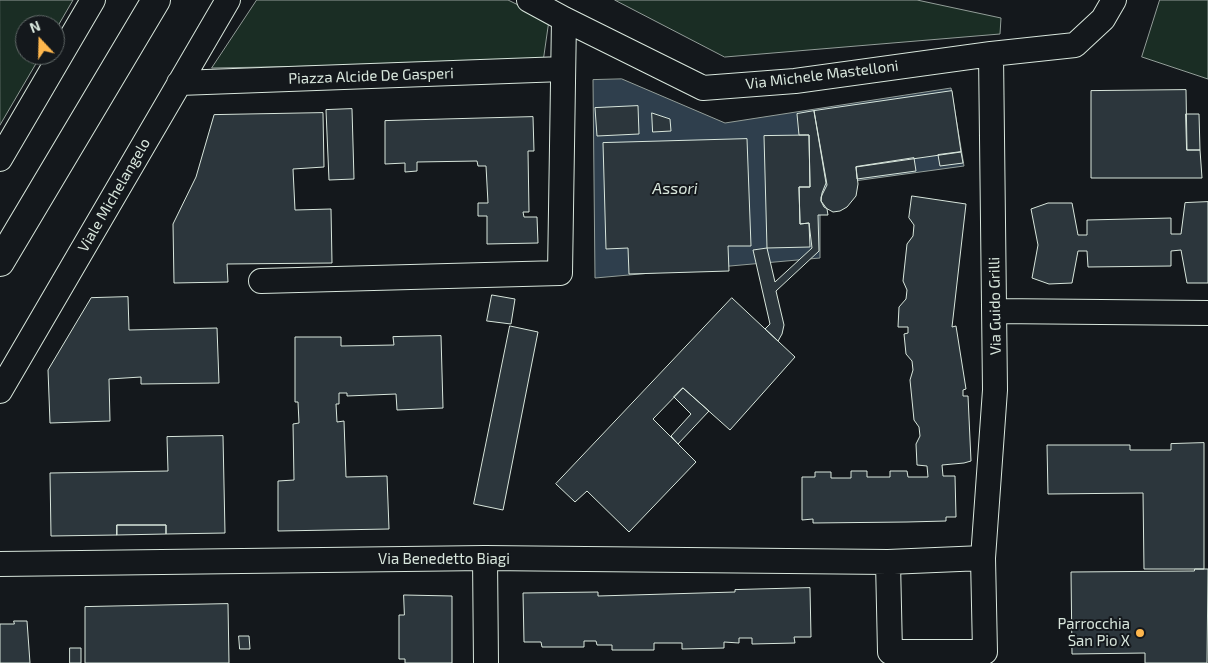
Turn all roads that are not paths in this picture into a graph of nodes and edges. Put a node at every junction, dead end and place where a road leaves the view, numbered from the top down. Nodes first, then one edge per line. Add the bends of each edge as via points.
1 (93, 0) edge
2 (156, 0) edge
3 (228, 0) edge
4 (529, 0) edge
5 (1114, 0) edge
6 (564, 19) junction
7 (991, 54) junction
8 (563, 70) junction
9 (179, 83) junction
10 (0, 159) edge
11 (0, 262) edge
12 (261, 281) dead end
13 (995, 311) junction
14 (1208, 313) edge
15 (0, 391) edge
16 (485, 558) junction
17 (983, 558) junction
18 (888, 562) junction
19 (0, 564) edge
20 (988, 657) edge
21 (888, 658) edge
22 (486, 663) edge

1 - 10 street
2 - 11 street
3 - 9 street, Viale Michelangelo
4 - 6 street, Via Michele Mastelloni
5 - 7 street, Via Michele Mastelloni via 1103,19 1075,45
6 - 7 street, Via Michele Mastelloni via 703,88 795,82
6 - 8 street
7 - 13 street, Via Guido Grilli
8 - 9 street, Piazza Alcide De Gasperi
8 - 12 street via 560,273
9 - 15 street, Viale Michelangelo
13 - 14 street
13 - 17 street, Via Guido Grilli via 995,390
16 - 18 street, Via Benedetto Biagi
16 - 19 street, Via Benedetto Biagi
16 - 22 street
17 - 18 street, Via Benedetto Biagi
17 - 20 street, Via Guido Grilli
18 - 21 street
20 - 21 street

